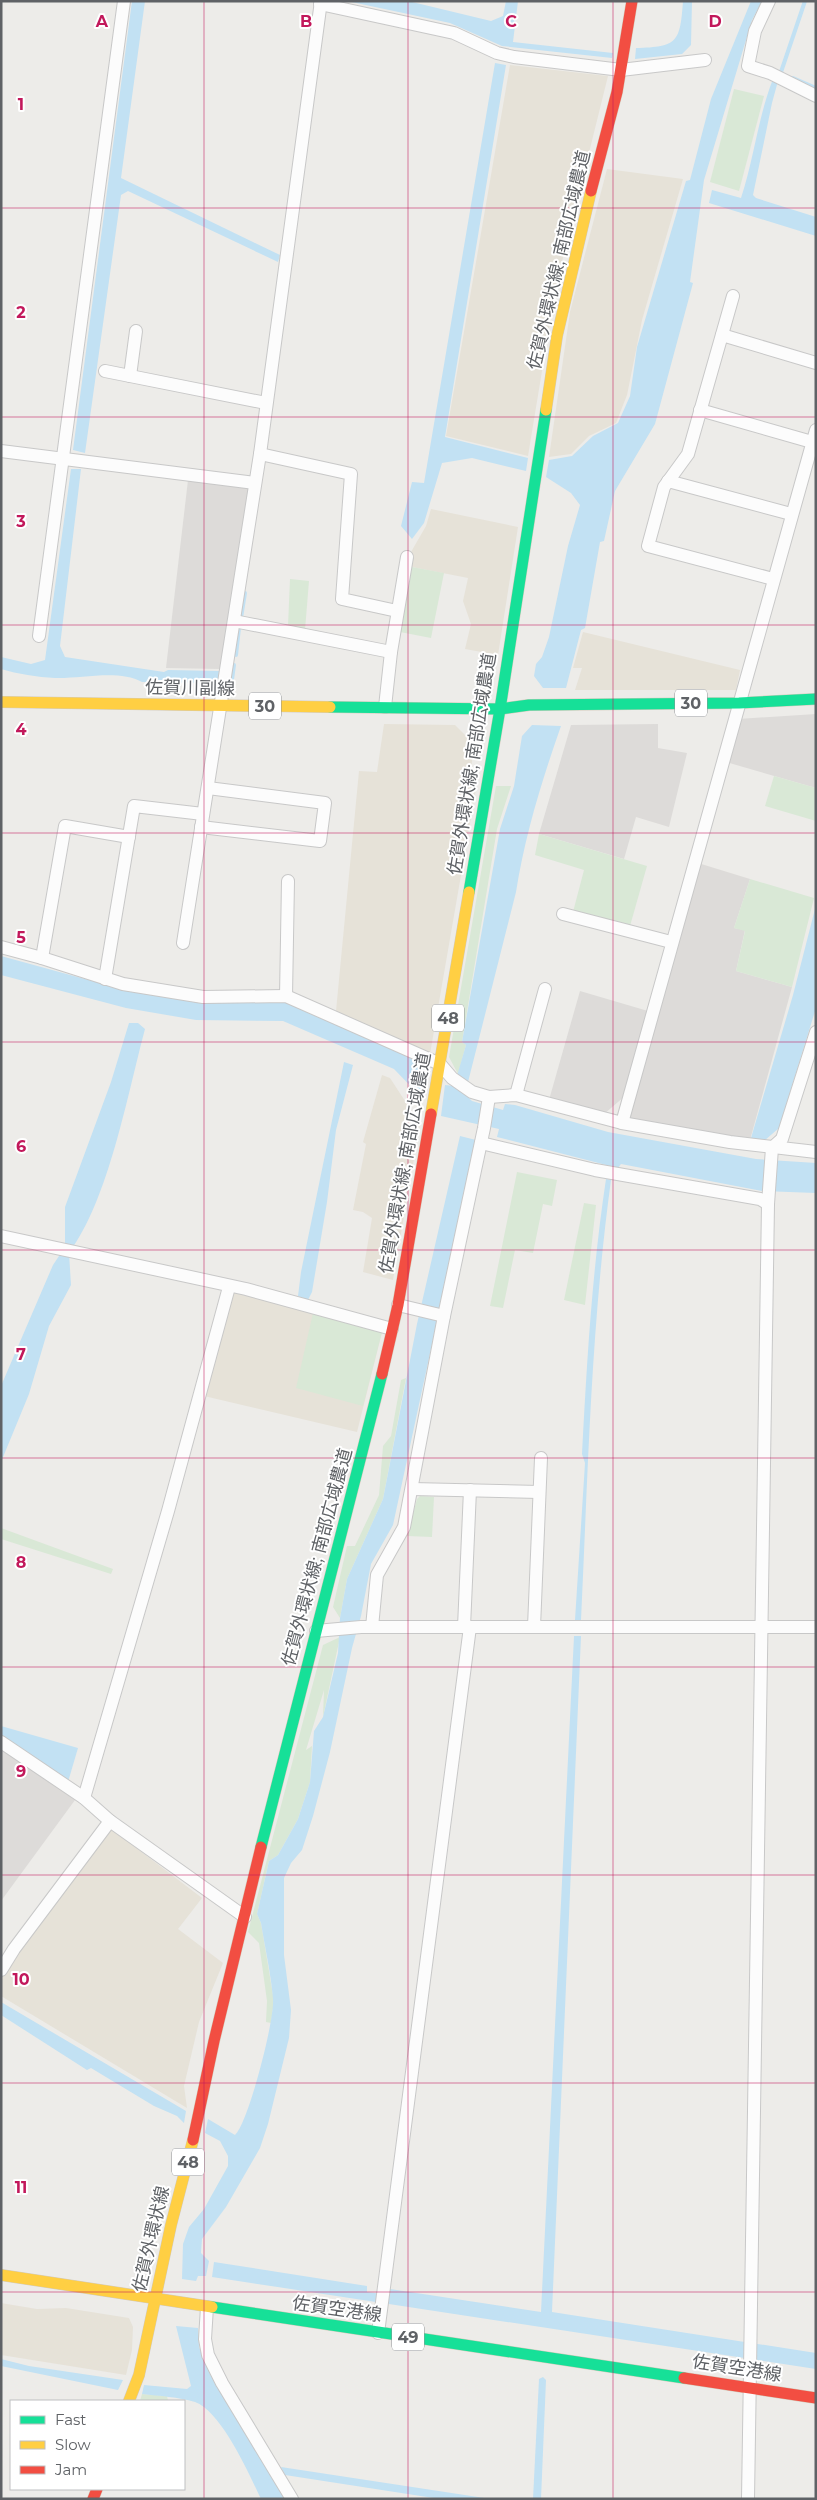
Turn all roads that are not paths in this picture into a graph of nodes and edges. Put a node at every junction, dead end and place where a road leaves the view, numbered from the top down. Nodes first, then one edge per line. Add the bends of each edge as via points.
1 (124, 1) edge
2 (632, 1) edge
3 (769, 1) edge
4 (321, 3) edge
5 (705, 60) dead end
6 (621, 70) junction
7 (816, 96) edge
8 (733, 296) dead end
9 (136, 331) dead end
10 (722, 335) junction
11 (816, 363) edge
12 (105, 370) dead end
13 (130, 376) junction
14 (266, 403) junction
15 (700, 410) junction
16 (814, 436) edge
17 (1, 451) edge
18 (260, 454) junction
19 (64, 459) junction
20 (668, 481) junction
21 (255, 483) junction
22 (792, 514) junction
23 (407, 557) dead end
24 (773, 579) junction
25 (397, 611) junction
26 (234, 621) junction
27 (39, 636) dead end
28 (391, 652) junction
29 (816, 699) edge
30 (1, 702) edge
31 (739, 703) junction
32 (221, 706) junction
33 (385, 707) junction
34 (500, 709) junction
35 (208, 788) junction
36 (203, 814) junction
37 (201, 827) junction
38 (129, 837) junction
39 (288, 881) dead end
40 (563, 914) dead end
41 (671, 942) junction
42 (182, 943) dead end
43 (1, 947) edge
44 (42, 958) junction
45 (105, 979) junction
46 (545, 989) dead end
47 (286, 996) junction
48 (816, 1032) edge
49 (440, 1064) junction
50 (516, 1095) junction
51 (489, 1101) junction
52 (622, 1123) junction
53 (481, 1143) junction
54 (772, 1148) junction
55 (816, 1152) edge
56 (768, 1204) junction
57 (1, 1236) edge
58 (230, 1287) junction
59 (398, 1305) junction
60 (444, 1316) junction
61 (392, 1329) junction
62 (540, 1458) dead end
63 (412, 1489) junction
64 (470, 1490) junction
65 (539, 1492) junction
66 (367, 1627) junction
67 (467, 1627) junction
68 (534, 1627) junction
69 (816, 1627) edge
70 (762, 1628) junction
71 (316, 1631) junction
72 (1, 1742) edge
73 (84, 1798) junction
74 (110, 1821) junction
75 (245, 1917) junction
76 (1, 1970) edge
77 (218, 2026) joint
78 (1, 2274) edge
79 (156, 2297) junction
80 (207, 2307) junction
81 (378, 2333) junction
82 (750, 2388) junction
83 (816, 2398) edge
84 (129, 2400) edge
85 (292, 2499) edge
86 (748, 2499) edge

1 - 19 street
2 - 6 main road, 佐賀外環状線; 南部広域農道 / 48
3 - 7 street via 755,31 748,66
4 - 6 street via 454,33 505,56
4 - 14 street
5 - 6 street
6 - 34 main road, 佐賀外環状線; 南部広域農道 / 48 via 557,336
8 - 10 street
9 - 13 street
10 - 11 street
10 - 15 street
12 - 13 street
13 - 14 street
14 - 18 street
15 - 16 street
15 - 20 street via 688,454
16 - 22 street
17 - 19 street
18 - 21 street
18 - 25 street via 352,474 342,599
19 - 21 street
19 - 27 street
20 - 22 street
20 - 24 street via 648,546
21 - 26 street
22 - 24 street
23 - 25 street
24 - 31 street
25 - 28 street
26 - 28 street
26 - 32 street
28 - 33 street
29 - 31 main road, 30
30 - 32 main road, 佐賀川副線 / 30
31 - 34 main road, 佐賀川副線 / 30 via 529,705
31 - 41 street
32 - 33 main road, 佐賀川副線 / 30
32 - 35 street
33 - 34 main road, 佐賀川副線 / 30
34 - 49 main road, 佐賀外環状線; 南部広域農道 / 48
35 - 36 street
35 - 37 street via 325,803 320,840
36 - 37 street
36 - 38 street via 134,806
37 - 42 street
38 - 44 street via 65,826
38 - 45 street
39 - 47 street
40 - 41 street
41 - 52 street
43 - 44 street
44 - 45 street
45 - 47 street via 203,997
46 - 50 street
47 - 49 street
48 - 54 street via 782,1139
49 - 51 street via 452,1078
49 - 59 main road, 佐賀外環状線; 南部広域農道 / 48
50 - 51 street
50 - 52 street
51 - 53 street
52 - 54 street
53 - 56 street via 595,1170 760,1199
53 - 60 street
54 - 55 street
54 - 56 street
56 - 70 street
57 - 58 street
58 - 61 street
58 - 73 street
59 - 60 street
59 - 61 main road, 佐賀外環状線; 南部広域農道 / 48
60 - 63 street
61 - 71 main road, 佐賀外環状線; 南部広域農道 / 48
62 - 65 street
63 - 64 street
63 - 66 street via 404,1527 377,1575
64 - 65 street
64 - 67 street
65 - 68 street
66 - 67 street
66 - 71 street
67 - 68 street
67 - 81 street
68 - 70 street
69 - 70 street
70 - 82 street
71 - 75 main road, 佐賀外環状線; 南部広域農道 / 48
72 - 73 street
73 - 74 street
74 - 75 street
74 - 76 street
75 - 77 main road, 佐賀外環状線; 南部広域農道 / 48
77 - 79 main road, 佐賀外環状線 / 48
78 - 79 main road, 佐賀空港線 / 49
79 - 80 main road, 佐賀空港線 / 49
79 - 84 main road, 佐賀外環状線 / 48 via 139,2375
80 - 81 main road, 佐賀空港線 / 49
80 - 85 street via 205,2339 208,2355
81 - 82 main road, 佐賀空港線 / 49
82 - 83 main road, 佐賀空港線 / 49
82 - 86 street

